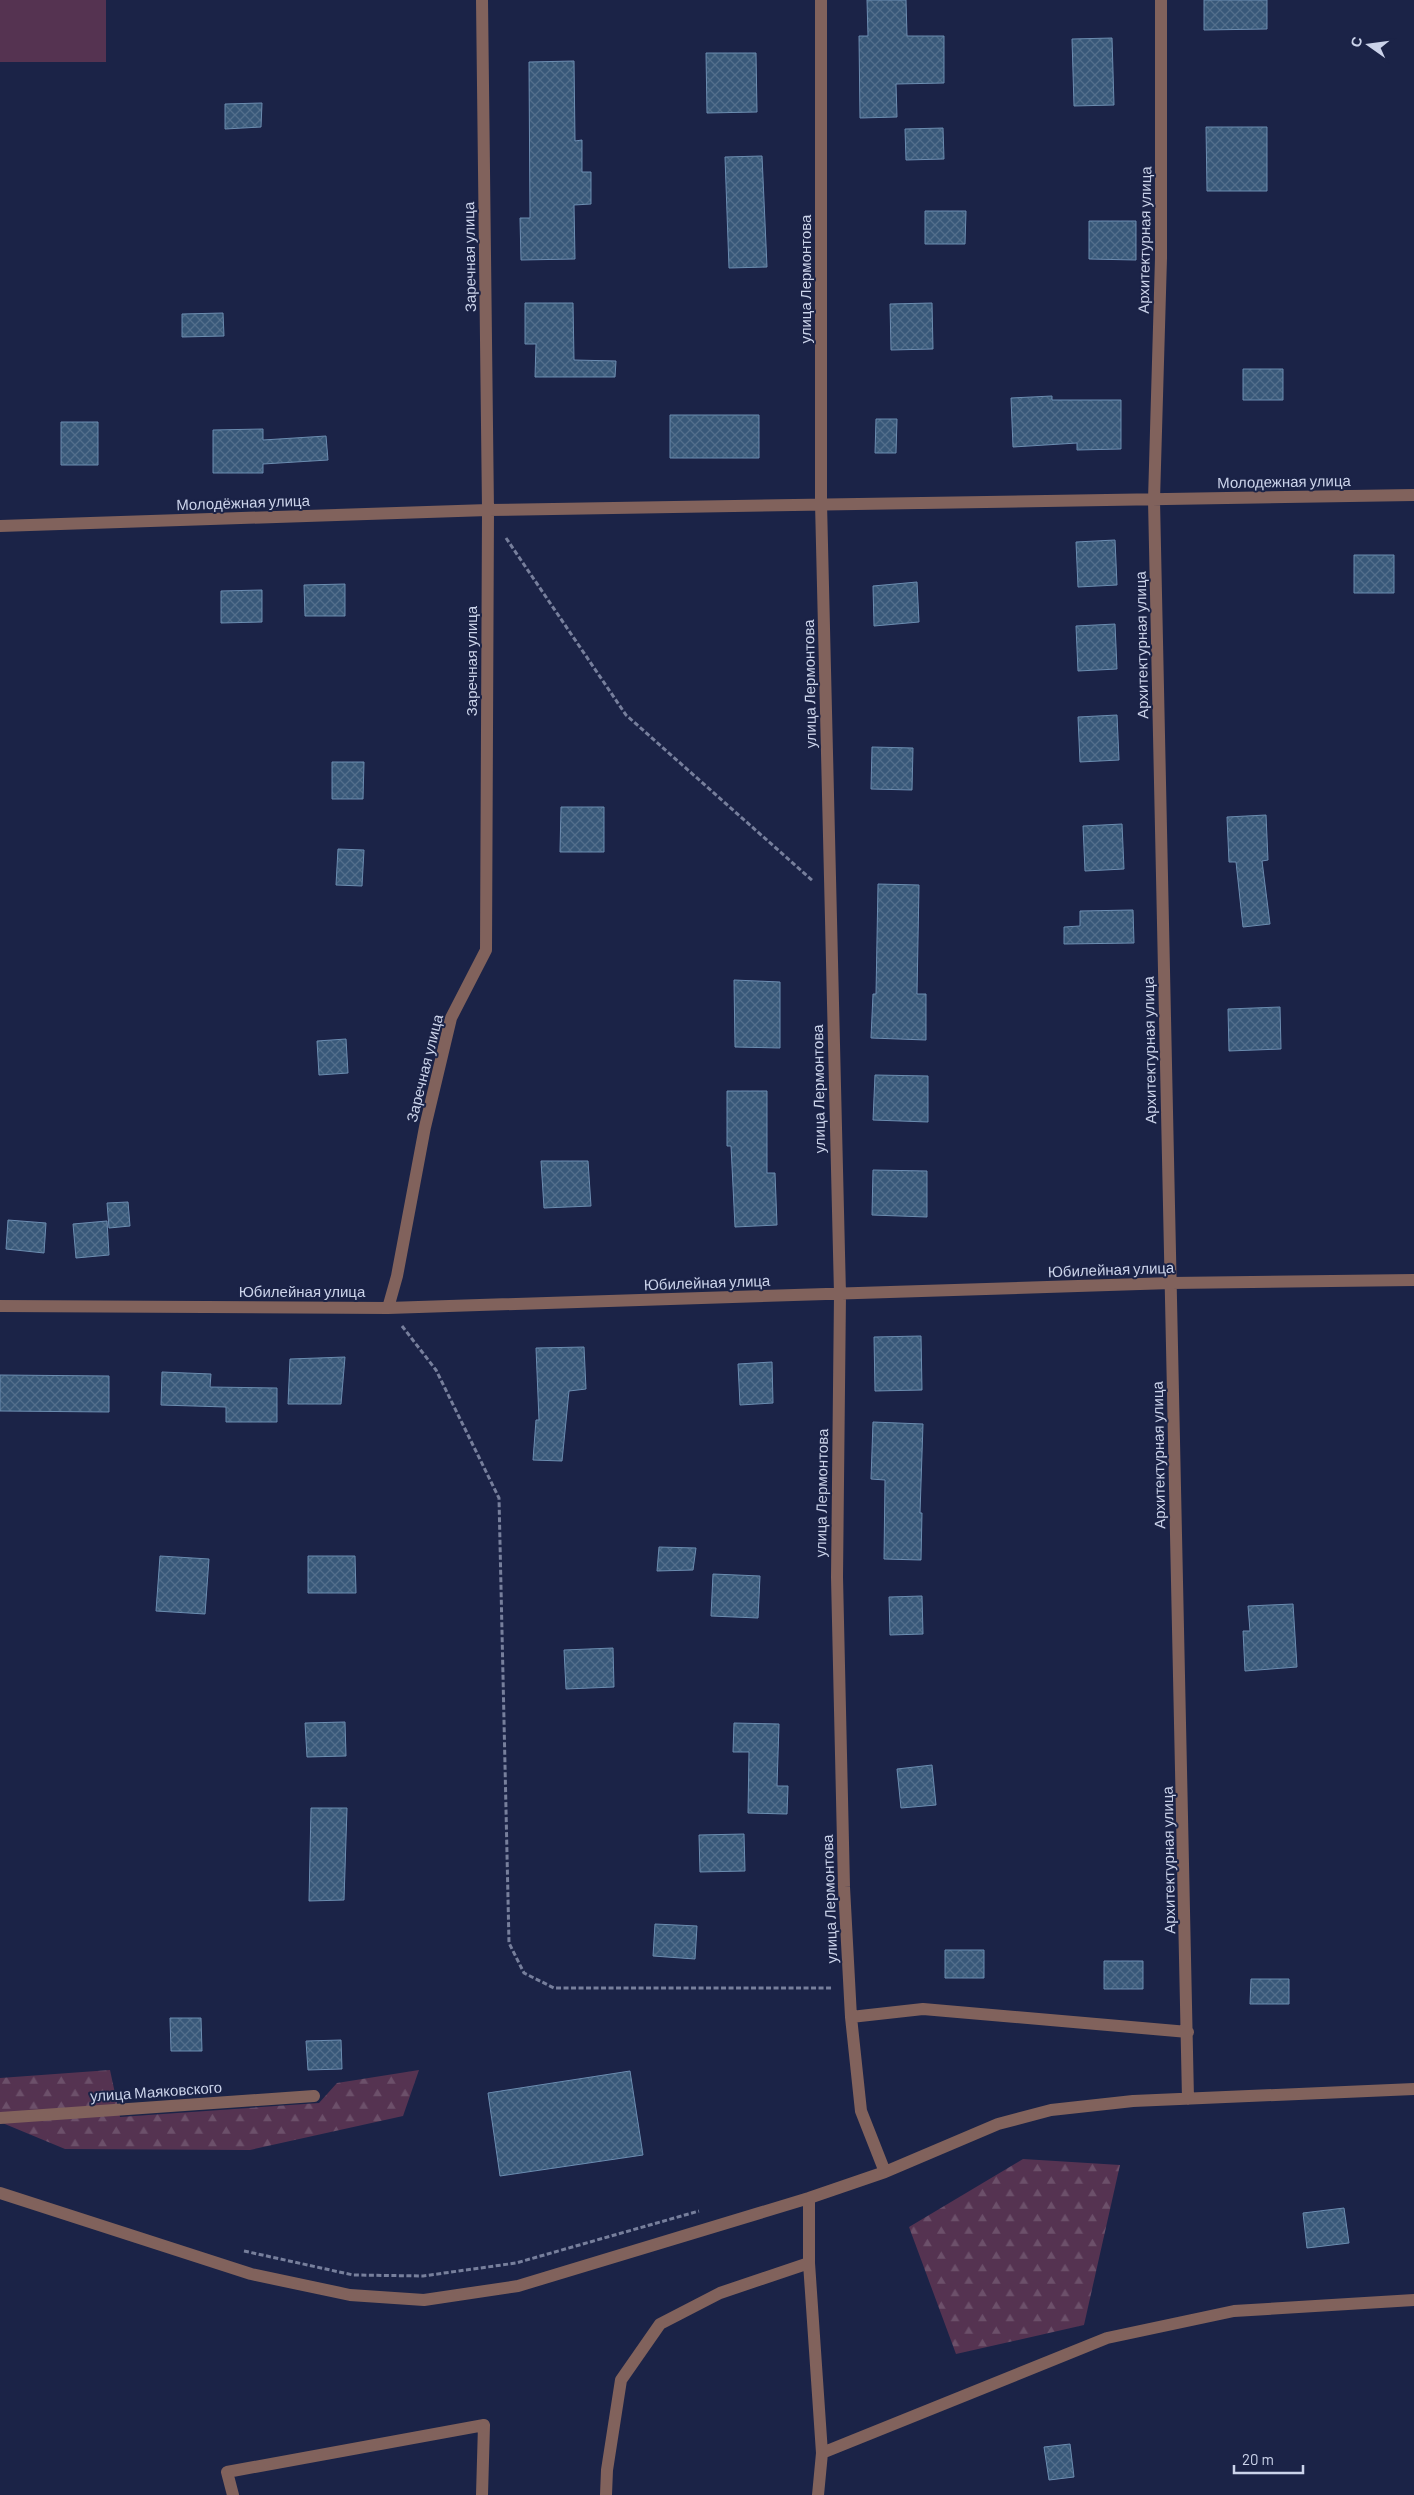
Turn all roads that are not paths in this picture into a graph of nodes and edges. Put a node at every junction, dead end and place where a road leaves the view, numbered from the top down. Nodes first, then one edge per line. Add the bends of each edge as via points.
1 (482, 0) edge
2 (821, 0) edge
3 (1161, 0) edge
4 (1414, 495) edge
5 (1154, 500) junction
6 (822, 503) junction
7 (488, 510) junction
8 (0, 526) edge
9 (1414, 1280) edge
10 (1170, 1283) junction
11 (840, 1294) junction
12 (0, 1306) edge
13 (388, 1308) junction
14 (851, 2016) junction
15 (1188, 2032) junction
16 (1414, 2089) edge
17 (314, 2096) dead end
18 (1188, 2099) junction
19 (0, 2118) edge
20 (885, 2172) junction
21 (0, 2193) edge
22 (809, 2198) junction
23 (809, 2262) junction
24 (1414, 2300) edge
25 (822, 2453) junction
26 (233, 2495) edge
27 (482, 2495) edge
28 (606, 2495) edge
29 (818, 2495) edge

1 - 7 street, Заречная улица
2 - 6 street, улица Лермонтова
3 - 5 street, Архитектурная улица via 1161,258
4 - 5 street, Молодежная улица
5 - 6 street, Молодежная улица
5 - 10 street, Архитектурная улица
6 - 7 street, Молодёжная улица
6 - 11 street, улица Лермонтова
7 - 8 street, Молодёжная улица
7 - 13 street, Заречная улица via 486,950 451,1018
9 - 10 street, Юбилейная улица
10 - 11 street, Юбилейная улица
10 - 15 street, Архитектурная улица
11 - 13 street, Юбилейная улица
11 - 14 street, улица Лермонтова via 837,1586 844,1887
12 - 13 street, Юбилейная улица
14 - 15 street via 923,2009
14 - 20 street, улица Лермонтова via 861,2111
15 - 18 street, Архитектурная улица
16 - 18 street
17 - 19 street, улица Маяковского
18 - 20 street via 1051,2110 998,2124
20 - 22 street
21 - 22 street via 251,2274 350,2295 424,2300 518,2286
22 - 23 street
23 - 25 street
23 - 28 street via 720,2293 660,2324 621,2380
24 - 25 street via 1234,2311 1108,2338
25 - 29 street
26 - 27 street via 227,2472 484,2425

